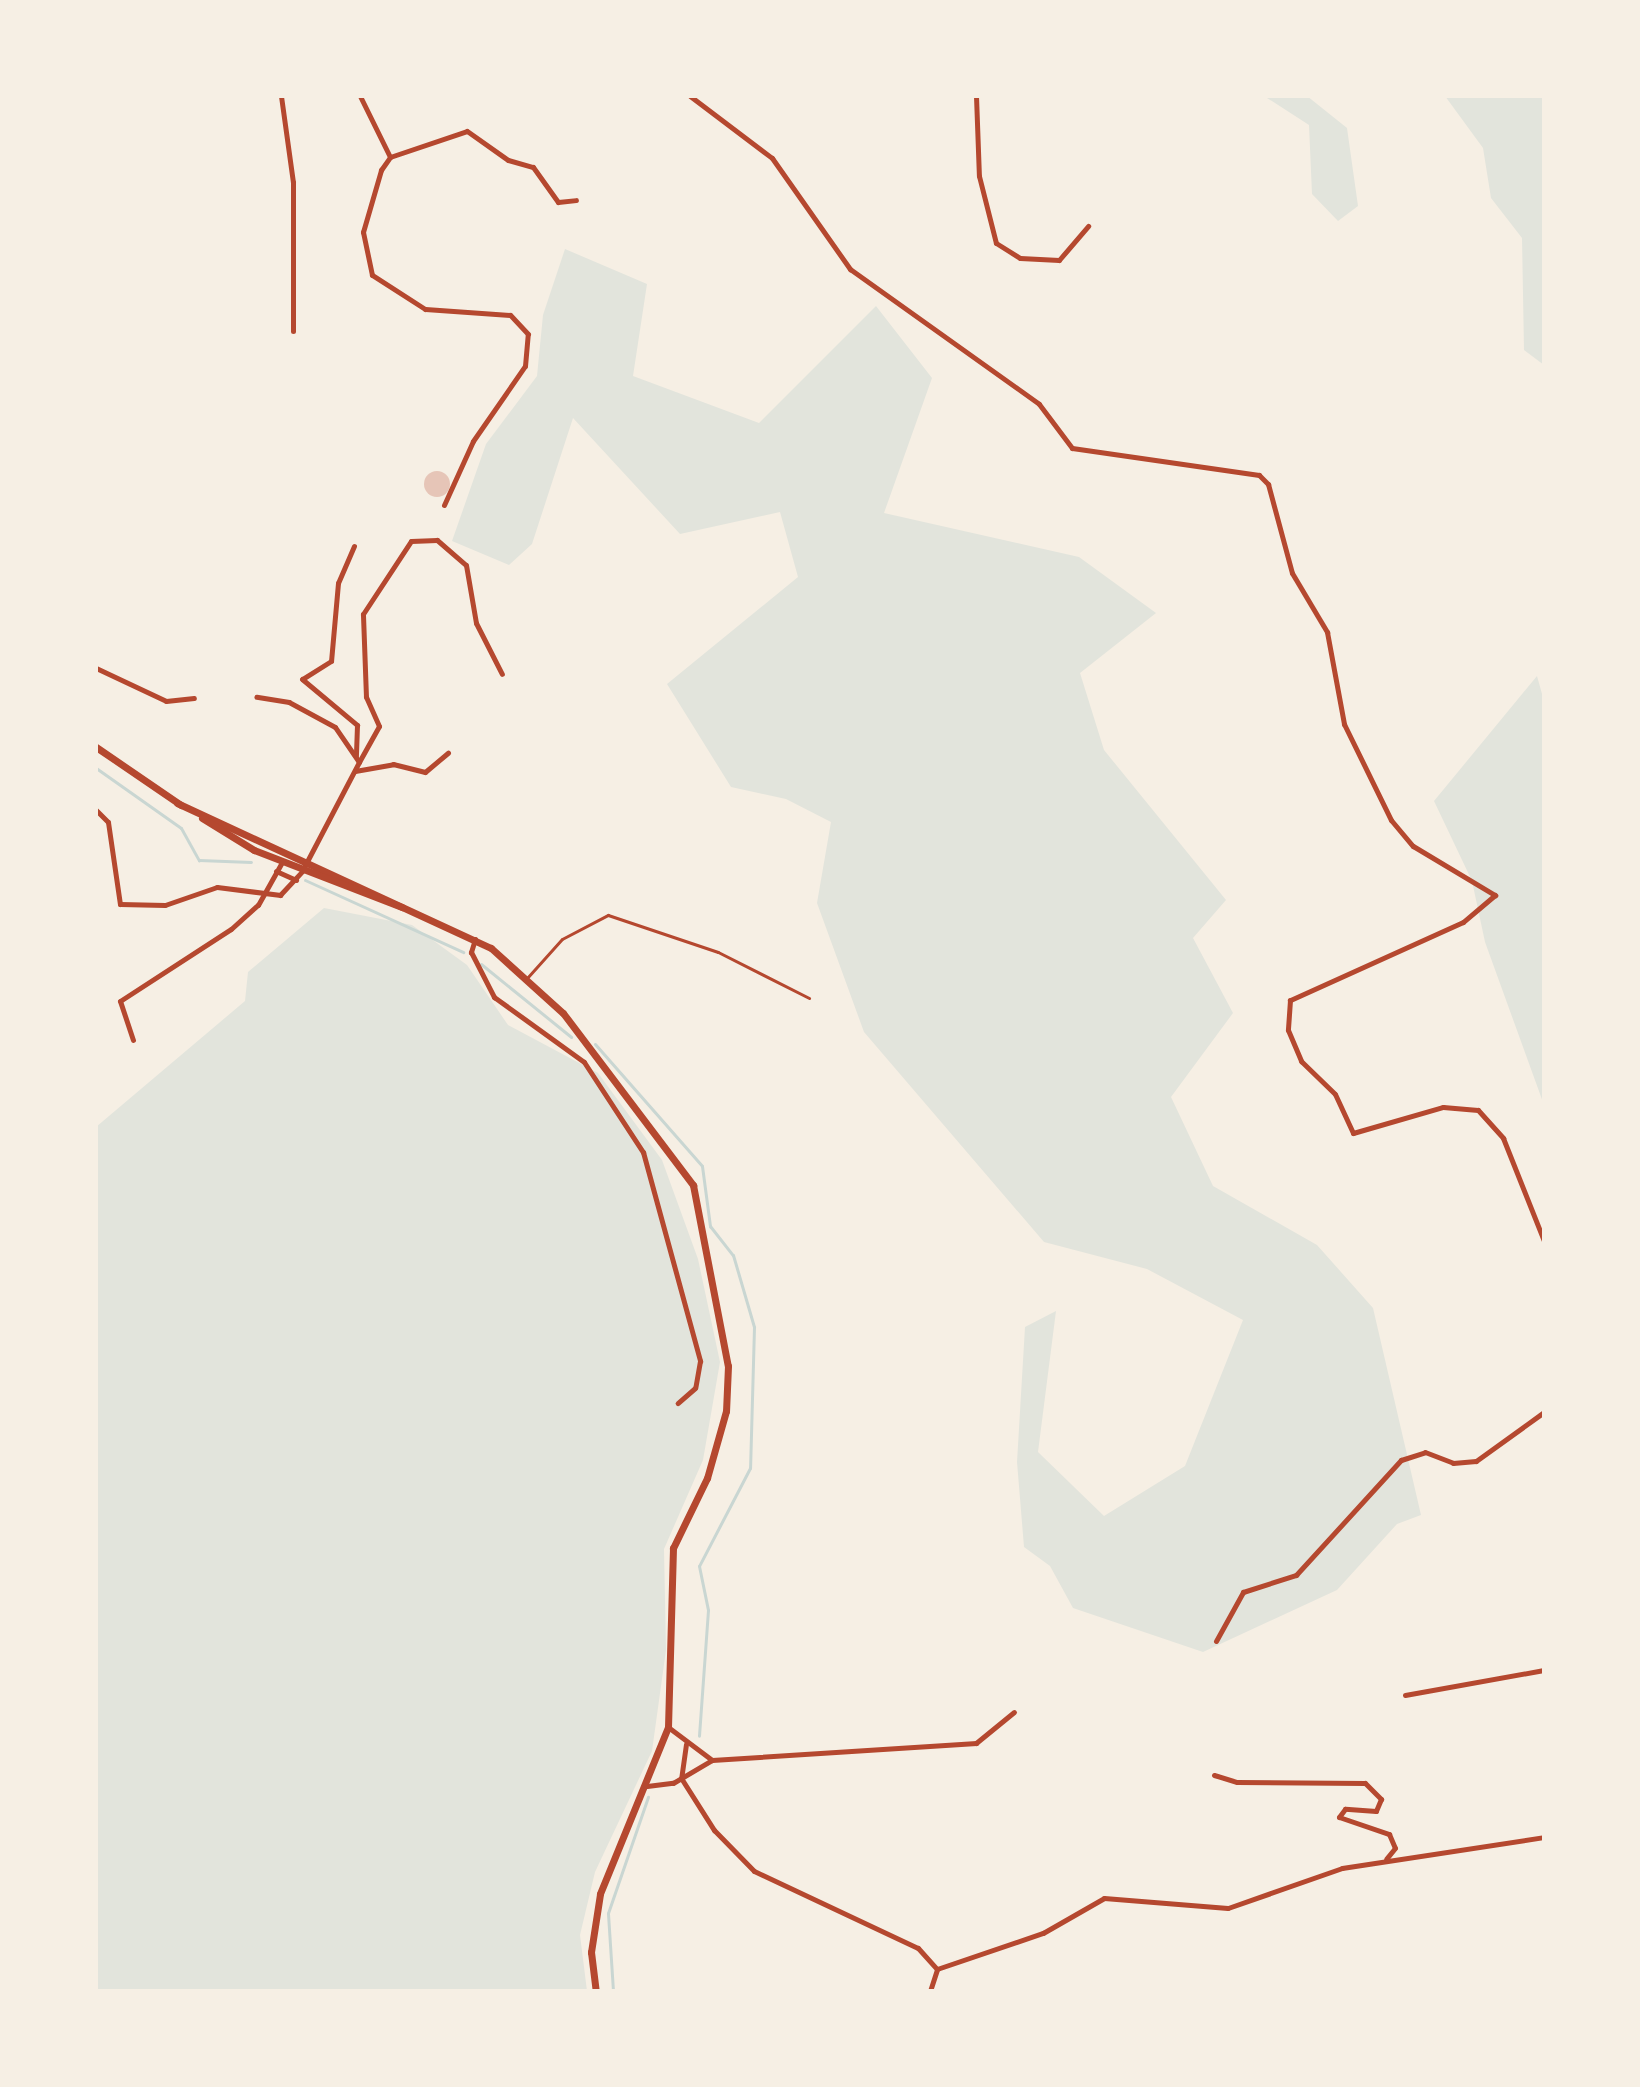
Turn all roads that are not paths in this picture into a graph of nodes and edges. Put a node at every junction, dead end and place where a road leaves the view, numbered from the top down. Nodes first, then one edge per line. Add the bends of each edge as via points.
1 (281, 96) edge
2 (360, 96) edge
3 (690, 96) edge
4 (976, 96) edge
5 (390, 157) junction
6 (576, 200) dead end
7 (1088, 226) dead end
8 (293, 331) dead end
9 (444, 505) dead end
10 (354, 546) dead end
11 (96, 668) edge
12 (502, 674) dead end
13 (256, 697) dead end
14 (194, 698) dead end
15 (96, 747) edge
16 (448, 753) dead end
17 (358, 760) junction
18 (355, 771) junction
19 (177, 803) junction
20 (96, 810) edge
21 (307, 861) junction
22 (281, 862) junction
23 (276, 871) junction
24 (302, 871) junction
25 (296, 880) junction
26 (261, 894) junction
27 (427, 915) junction
28 (475, 938) junction
29 (527, 978) junction
30 (809, 998) dead end
31 (133, 1040) dead end
32 (595, 1051) junction
33 (584, 1062) junction
34 (1544, 1241) edge
35 (678, 1403) dead end
36 (1544, 1412) edge
37 (1216, 1641) dead end
38 (1544, 1670) edge
39 (1405, 1695) dead end
40 (1014, 1712) dead end
41 (668, 1727) junction
42 (686, 1744) junction
43 (712, 1760) junction
44 (1214, 1775) dead end
45 (681, 1778) junction
46 (647, 1786) junction
47 (1544, 1837) edge
48 (1386, 1860) junction
49 (937, 1969) junction
50 (596, 1991) edge
51 (930, 1991) edge

1 - 8 street via 293,182
2 - 5 street
3 - 34 street via 772,158 850,269 1039,404 1072,448 1259,475 1268,484 1292,573 1327,632 1344,724 1391,820 1413,846 1495,895 1463,922 1290,1000 1288,1030 1301,1061 1335,1094 1353,1133 1443,1107 1478,1110 1503,1138
4 - 7 street via 979,176 996,243 1020,258 1059,260
5 - 6 street via 467,131 508,160 533,167 558,202
5 - 9 street via 363,232 372,275 425,309 510,315 528,334 525,366 473,441
10 - 17 street via 338,583 331,661 302,679 357,725
11 - 14 street via 166,701
12 - 17 street via 476,623 466,565 437,540 411,541 363,614 366,697 379,726
13 - 17 street via 289,702 335,727
15 - 19 main road
16 - 18 street via 425,772 393,764
17 - 18 street
18 - 21 street
19 - 21 main road
19 - 22 main road
20 - 26 street via 108,822 120,904 165,905 217,887
21 - 22 street
21 - 24 street
21 - 27 main road
22 - 23 street
22 - 24 main road
23 - 25 street
23 - 26 street
24 - 25 street
24 - 27 main road
25 - 26 street via 280,895
26 - 31 street via 231,929 120,1001
27 - 28 main road
28 - 29 main road
28 - 33 street via 471,952 494,997
29 - 30 lane via 562,939 608,915 718,952
29 - 32 main road
32 - 33 street
32 - 41 main road via 688,1172 728,1366 726,1411 707,1478 673,1548
33 - 35 street via 658,1187 700,1361 695,1388
36 - 37 street via 1476,1461 1453,1463 1425,1452 1401,1460 1296,1575 1243,1592
38 - 39 street
40 - 43 street via 976,1743
41 - 42 street
41 - 46 main road
42 - 43 street
42 - 45 street
43 - 45 street
44 - 48 street via 1248,1783 1365,1783 1381,1799 1376,1811 1345,1809 1339,1817 1389,1834 1395,1848
45 - 46 street
45 - 49 street via 714,1830 754,1871 918,1948
46 - 50 main road via 600,1894 591,1952
47 - 48 street
48 - 49 street via 1292,1880 1228,1908 1104,1898 1043,1933
49 - 51 street

